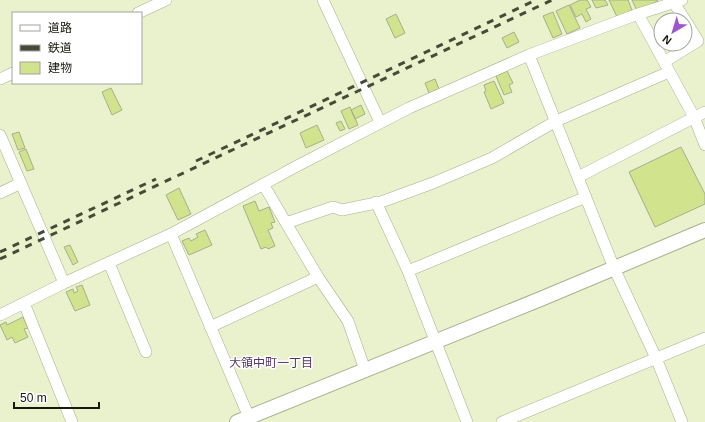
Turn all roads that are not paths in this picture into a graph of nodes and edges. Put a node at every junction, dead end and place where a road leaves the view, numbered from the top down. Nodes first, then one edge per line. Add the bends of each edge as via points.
1 (166, 0) edge
2 (323, 0) edge
3 (678, 1) edge
4 (140, 12) edge
5 (682, 12) edge
6 (638, 14) junction
7 (693, 33) edge
8 (693, 45) edge
9 (685, 52) edge
10 (529, 54) junction
11 (667, 67) junction
12 (12, 73) edge
13 (0, 79) edge
14 (705, 112) edge
15 (694, 118) junction
16 (556, 121) junction
17 (380, 122) junction
18 (0, 135) edge
19 (705, 145) edge
20 (578, 177) junction
21 (21, 183) junction
22 (263, 184) junction
23 (0, 193) edge
24 (586, 197) junction
25 (376, 202) junction
26 (286, 223) junction
27 (705, 230) edge
28 (171, 234) junction
29 (109, 263) junction
30 (614, 268) junction
31 (408, 271) junction
32 (318, 277) junction
33 (64, 283) junction
34 (24, 303) junction
35 (0, 315) edge
36 (210, 327) junction
37 (705, 338) edge
38 (435, 341) junction
39 (146, 352) dead end
40 (656, 358) junction
41 (365, 370) junction
42 (245, 420) edge
43 (72, 422) edge
44 (467, 422) edge
45 (502, 422) edge
46 (682, 422) edge

1 - 4 street
2 - 17 street
3 - 5 street
3 - 6 street
6 - 10 street
6 - 11 street
7 - 8 street via 698,41
9 - 11 street
10 - 16 street
10 - 17 street
11 - 15 street
11 - 16 street
12 - 13 street
14 - 15 street
15 - 19 street
15 - 20 street
16 - 20 street
16 - 25 street via 492,158 433,183
17 - 22 street
18 - 21 street
20 - 24 street
21 - 23 street
21 - 33 street
22 - 26 street
22 - 28 street
24 - 30 street
24 - 31 street
25 - 26 street via 342,210 333,207
25 - 31 street
26 - 32 street
27 - 30 street
28 - 29 street
28 - 36 street
29 - 33 street
29 - 39 street
30 - 38 street
30 - 40 street
31 - 38 street
32 - 36 street
32 - 41 street via 348,321
33 - 34 street
34 - 35 street
34 - 43 street
36 - 42 street
37 - 40 street
38 - 41 street
38 - 44 street
40 - 45 street
40 - 46 street
41 - 42 street

